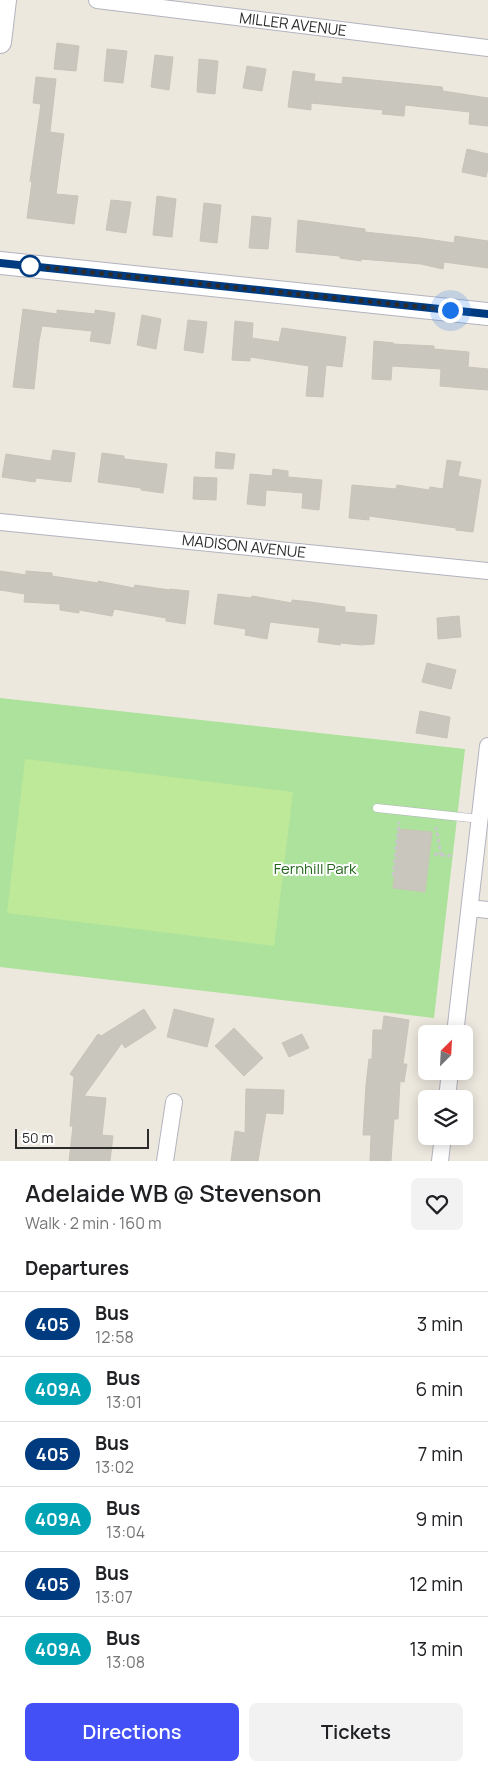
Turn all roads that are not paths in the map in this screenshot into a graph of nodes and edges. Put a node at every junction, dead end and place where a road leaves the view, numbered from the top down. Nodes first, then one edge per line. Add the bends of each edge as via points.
1 (5, 0) edge
2 (97, 0) edge
3 (0, 42) edge
4 (488, 48) edge
5 (0, 263) edge
6 (488, 314) edge
7 (0, 522) edge
8 (488, 571) edge
9 (488, 746) edge
10 (377, 808) dead end
11 (480, 819) junction
12 (470, 908) junction
13 (488, 910) edge
14 (456, 1025) edge
15 (174, 1102) dead end
16 (442, 1145) edge
17 (165, 1161) edge
18 (440, 1161) edge

1 - 3 main road
2 - 4 street, MILLER AVENUE
5 - 6 main road
7 - 8 street, MADISON AVENUE
9 - 11 street
10 - 11 lane
11 - 12 street
12 - 13 street
12 - 14 street
15 - 17 street
16 - 18 street

